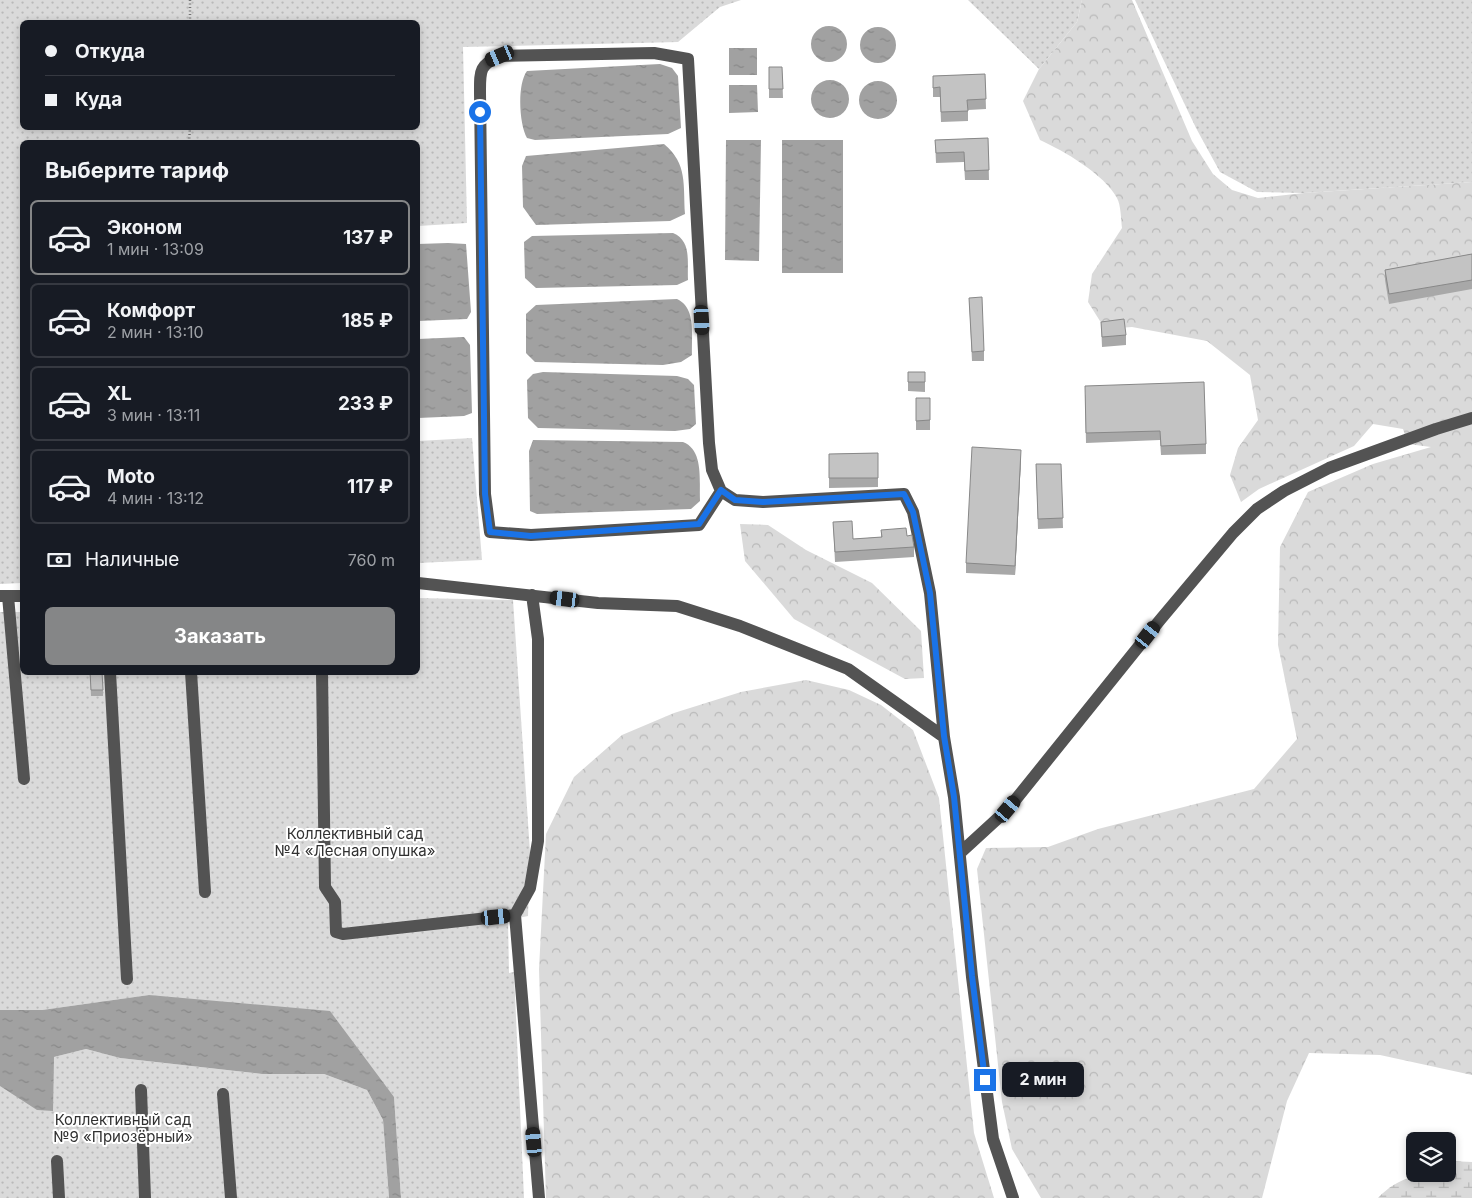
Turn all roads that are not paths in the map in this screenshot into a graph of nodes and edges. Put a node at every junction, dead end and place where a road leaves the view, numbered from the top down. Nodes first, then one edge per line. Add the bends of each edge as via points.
1 (1472, 418) edge
2 (721, 490) junction
3 (420, 583) edge
4 (532, 595) junction
5 (4, 596) edge
6 (20, 596) edge
7 (110, 675) edge
8 (191, 675) edge
9 (322, 675) edge
10 (944, 736) junction
11 (24, 779) dead end
12 (960, 853) junction
13 (205, 892) dead end
14 (515, 915) junction
15 (127, 979) dead end
16 (141, 1090) dead end
17 (224, 1094) dead end
18 (56, 1161) dead end
19 (59, 1198) edge
20 (145, 1198) edge
21 (231, 1198) edge
22 (539, 1198) edge
23 (1013, 1198) edge

1 - 12 lane via 1329,468 1257,509 1160,620 1008,809
2 - 2 lane via 712,470 709,443 688,60 654,53 500,56 486,62 480,73 480,93 485,494 490,532 531,536 699,524
2 - 10 lane via 735,500 763,502 904,494 913,512 930,593
3 - 4 lane
4 - 10 lane via 598,603 676,606 740,626 848,669
4 - 14 lane via 538,639 538,840 530,888
5 - 6 lane
5 - 11 lane
7 - 15 lane
8 - 13 lane
9 - 14 lane via 325,887 335,902 336,932 343,934
10 - 12 lane
12 - 23 lane via 993,1139
14 - 22 lane
16 - 20 lane
17 - 21 lane
18 - 19 lane

